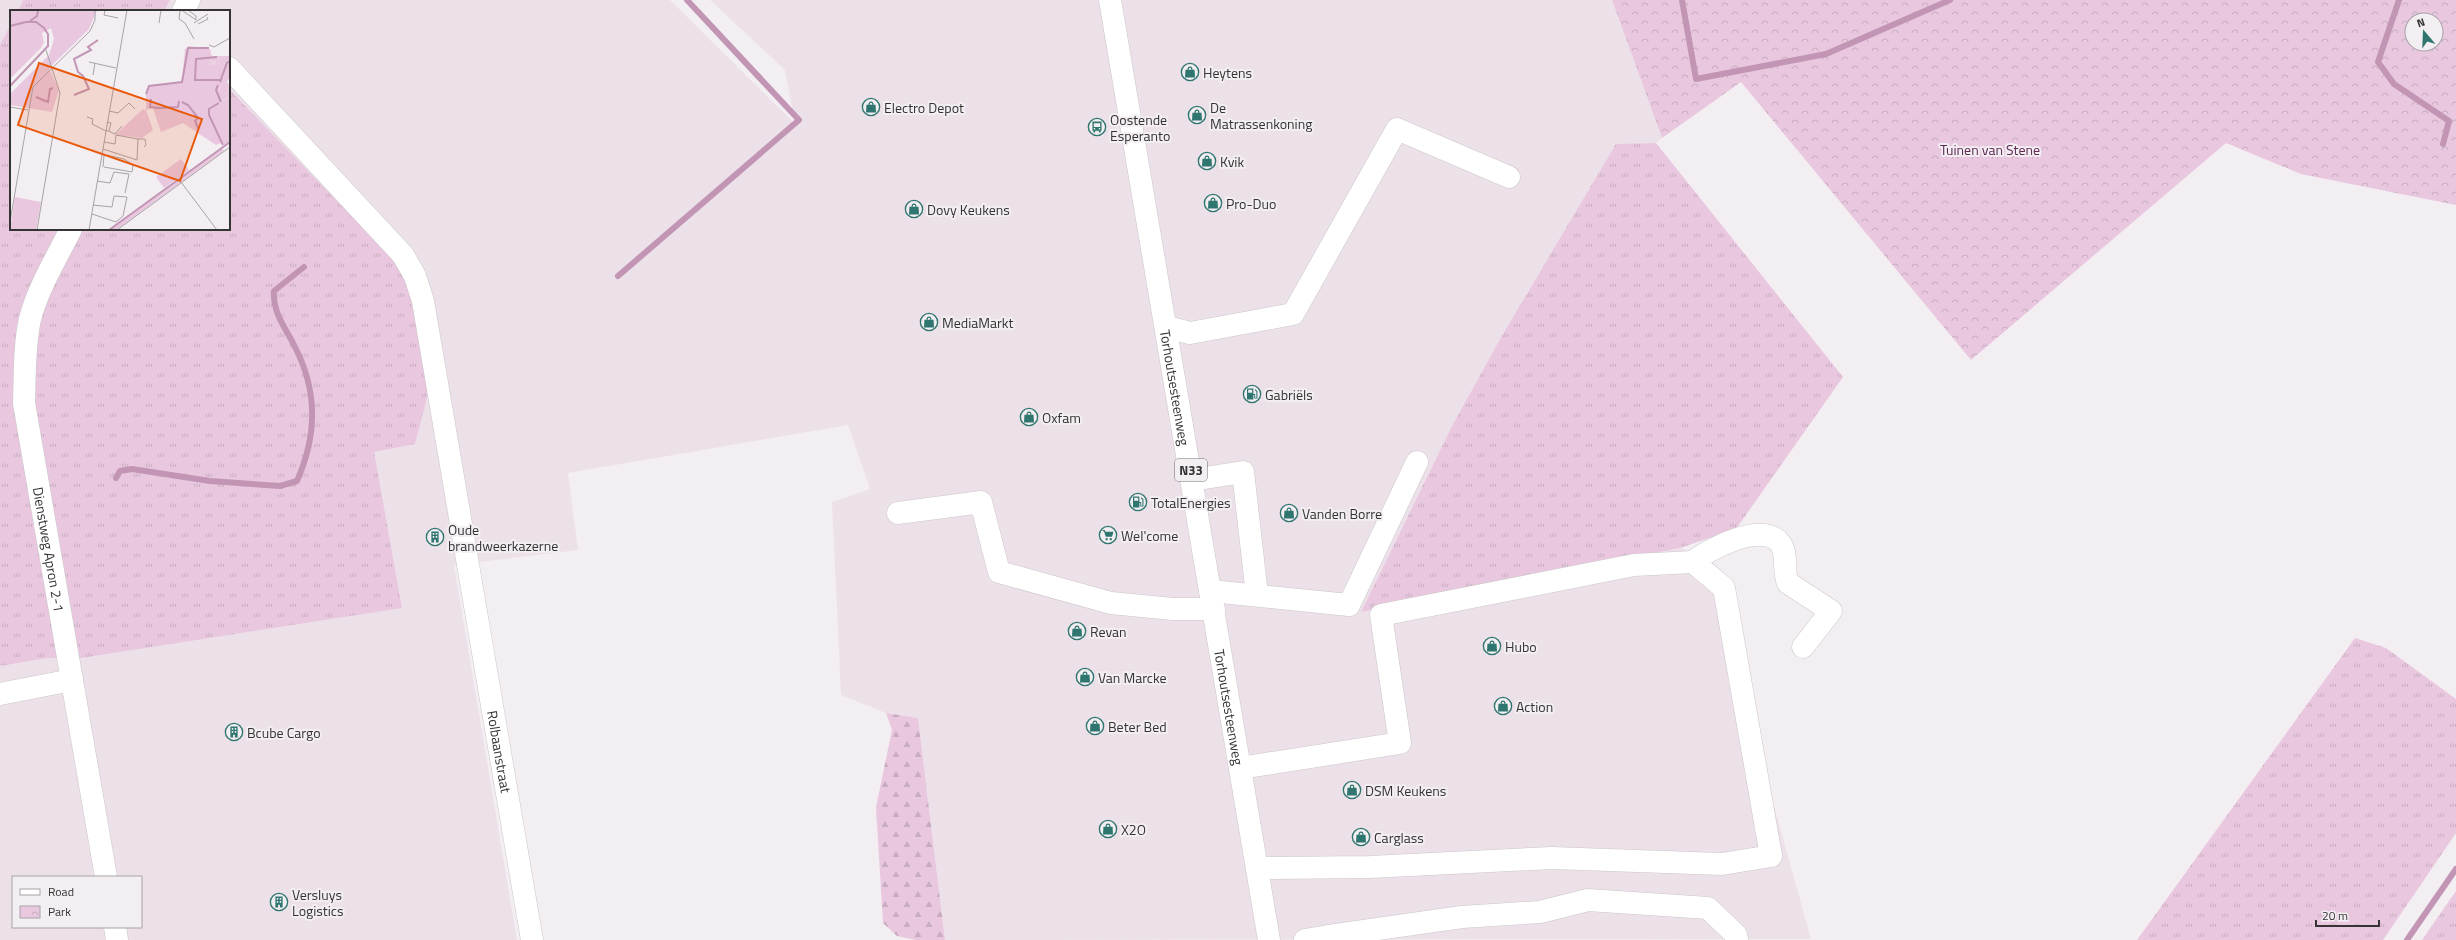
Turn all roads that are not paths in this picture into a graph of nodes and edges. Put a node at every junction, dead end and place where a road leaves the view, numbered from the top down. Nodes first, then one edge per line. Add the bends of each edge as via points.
1 (181, 0) edge
2 (188, 0) edge
3 (1110, 0) edge
4 (183, 10) edge
5 (183, 10) edge
6 (230, 69) edge
7 (1510, 177) dead end
8 (71, 230) edge
9 (1167, 327) junction
10 (1417, 462) dead end
11 (1192, 480) junction
12 (898, 513) dead end
13 (1693, 562) junction
14 (1256, 595) junction
15 (1212, 600) junction
16 (1803, 647) dead end
17 (72, 680) junction
18 (0, 694) edge
19 (1240, 768) junction
20 (1257, 868) junction
21 (106, 876) edge
22 (115, 928) edge
23 (1329, 938) edge
24 (117, 940) edge
25 (532, 940) edge
26 (1269, 940) edge
27 (1305, 940) edge
28 (1737, 940) edge

1 - 4 main road
2 - 5 main road
3 - 9 main road, Torhoutsesteenweg / N33
6 - 25 main road, Rolbaanstraat via 403,255 415,276 423,301
7 - 9 main road via 1396,128 1293,314 1190,333
8 - 17 main road, Dienstweg Apron 2-1 via 30,319 25,357 24,402
9 - 11 main road, Torhoutsesteenweg / N33
10 - 14 main road via 1349,605
11 - 14 main road via 1243,472
11 - 15 main road, Torhoutsesteenweg / N33
12 - 15 main road via 981,502 999,572 1111,603 1173,609
13 - 16 main road via 1706,551 1742,538 1771,537 1779,542 1784,551 1785,576 1788,584 1831,611
13 - 19 main road via 1634,565 1380,615 1400,743
13 - 20 main road via 1724,588 1771,856 1722,864 1552,858 1370,867
14 - 15 main road
15 - 19 main road, Torhoutsesteenweg / N33
17 - 18 main road
17 - 21 main road, Dienstweg Apron 2-1
19 - 20 main road, Torhoutsesteenweg / N33
20 - 26 main road, Torhoutsesteenweg / N33
22 - 24 main road
23 - 27 main road
23 - 28 main road via 1462,917 1540,912 1588,900 1708,908 1736,935

